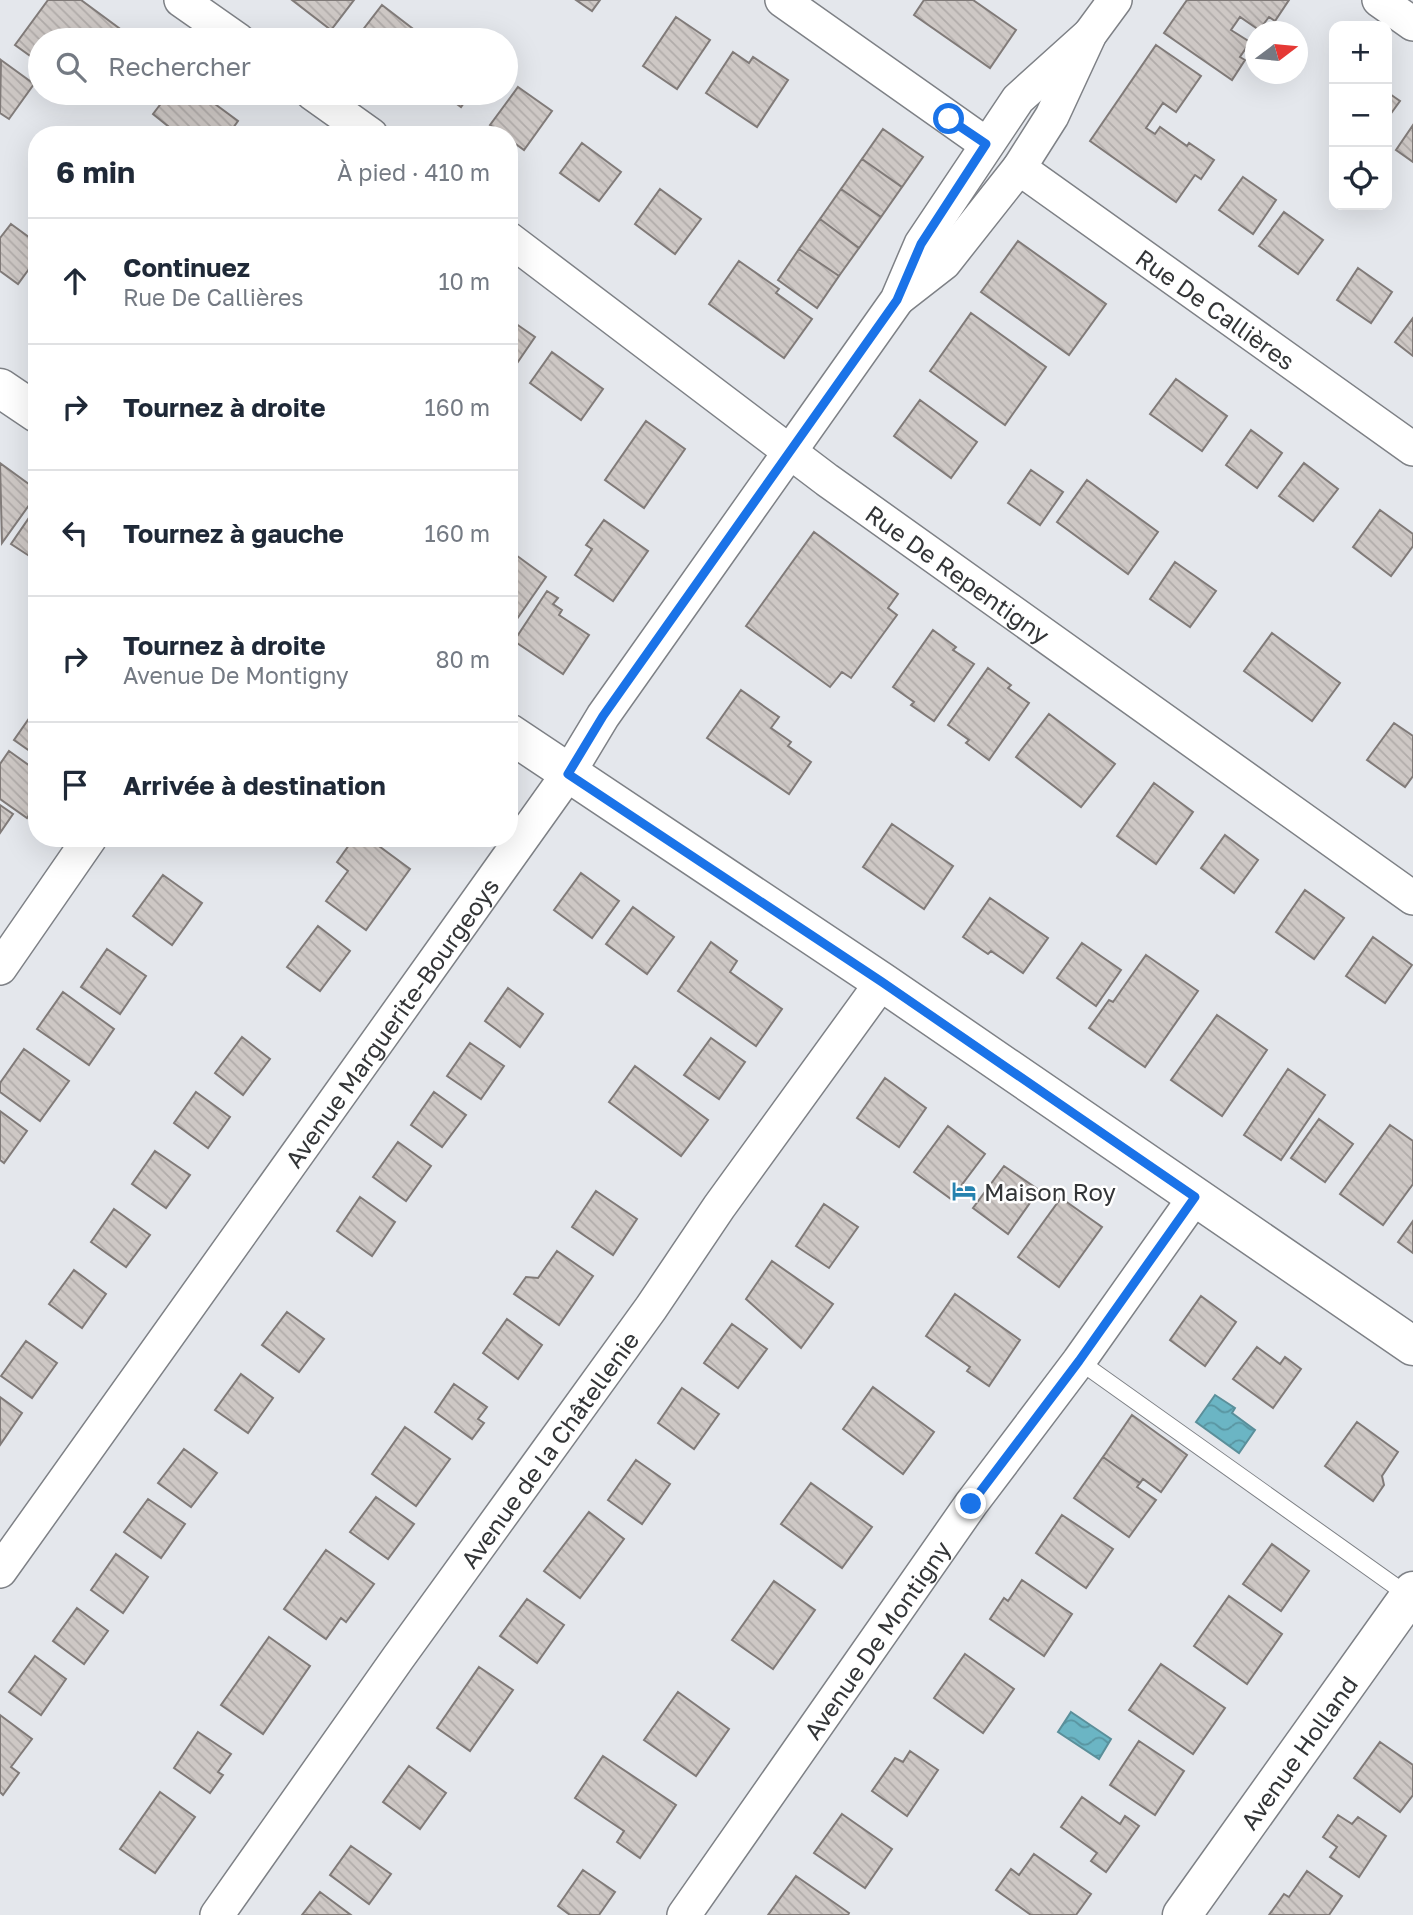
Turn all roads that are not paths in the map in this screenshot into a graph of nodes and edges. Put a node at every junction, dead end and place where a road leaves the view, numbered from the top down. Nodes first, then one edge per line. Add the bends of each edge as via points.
1 (181, 0) edge
2 (782, 0) edge
3 (1115, 0) edge
4 (1379, 0) edge
5 (1413, 24) edge
6 (221, 28) edge
7 (1090, 34) junction
8 (329, 105) edge
9 (358, 126) edge
10 (986, 144) junction
11 (1019, 169) junction
12 (518, 246) edge
13 (897, 300) junction
14 (0, 388) edge
15 (28, 407) edge
16 (1413, 449) edge
17 (790, 452) junction
18 (518, 739) edge
19 (568, 774) junction
20 (518, 844) edge
21 (84, 847) edge
22 (516, 847) edge
23 (1413, 898) edge
24 (0, 968) edge
25 (882, 982) junction
26 (1195, 1197) junction
27 (1413, 1346) edge
28 (1079, 1361) junction
29 (0, 1571) edge
30 (1411, 1593) edge
31 (217, 1915) edge
32 (684, 1915) edge
33 (1182, 1915) edge

1 - 6 street
2 - 10 street
3 - 7 street, Avenue Marguerite-Bourgeoys
4 - 5 street
7 - 10 street, Avenue Marguerite-Bourgeoys via 1018,99
7 - 11 street, Avenue Marguerite-Bourgeoys via 1052,116
8 - 9 street
10 - 13 street, Avenue Marguerite-Bourgeoys via 921,244
11 - 13 street, Avenue Marguerite-Bourgeoys via 944,262
11 - 16 street, Rue De Callières
12 - 17 street, Rue De Repentigny
13 - 17 street, Avenue Marguerite-Bourgeoys
14 - 15 main road
17 - 19 street, Avenue Marguerite-Bourgeoys via 603,716
17 - 23 street, Rue De Repentigny
18 - 19 main road
19 - 20 street, Avenue Marguerite-Bourgeoys
19 - 25 main road
21 - 24 street
22 - 29 street, Avenue Marguerite-Bourgeoys
25 - 26 main road
25 - 31 street, Avenue de la Châtellenie
26 - 27 main road
26 - 28 street, Avenue De Montigny
28 - 30 lane
28 - 32 street, Avenue De Montigny via 971,1504
30 - 33 main road, Avenue Holland

